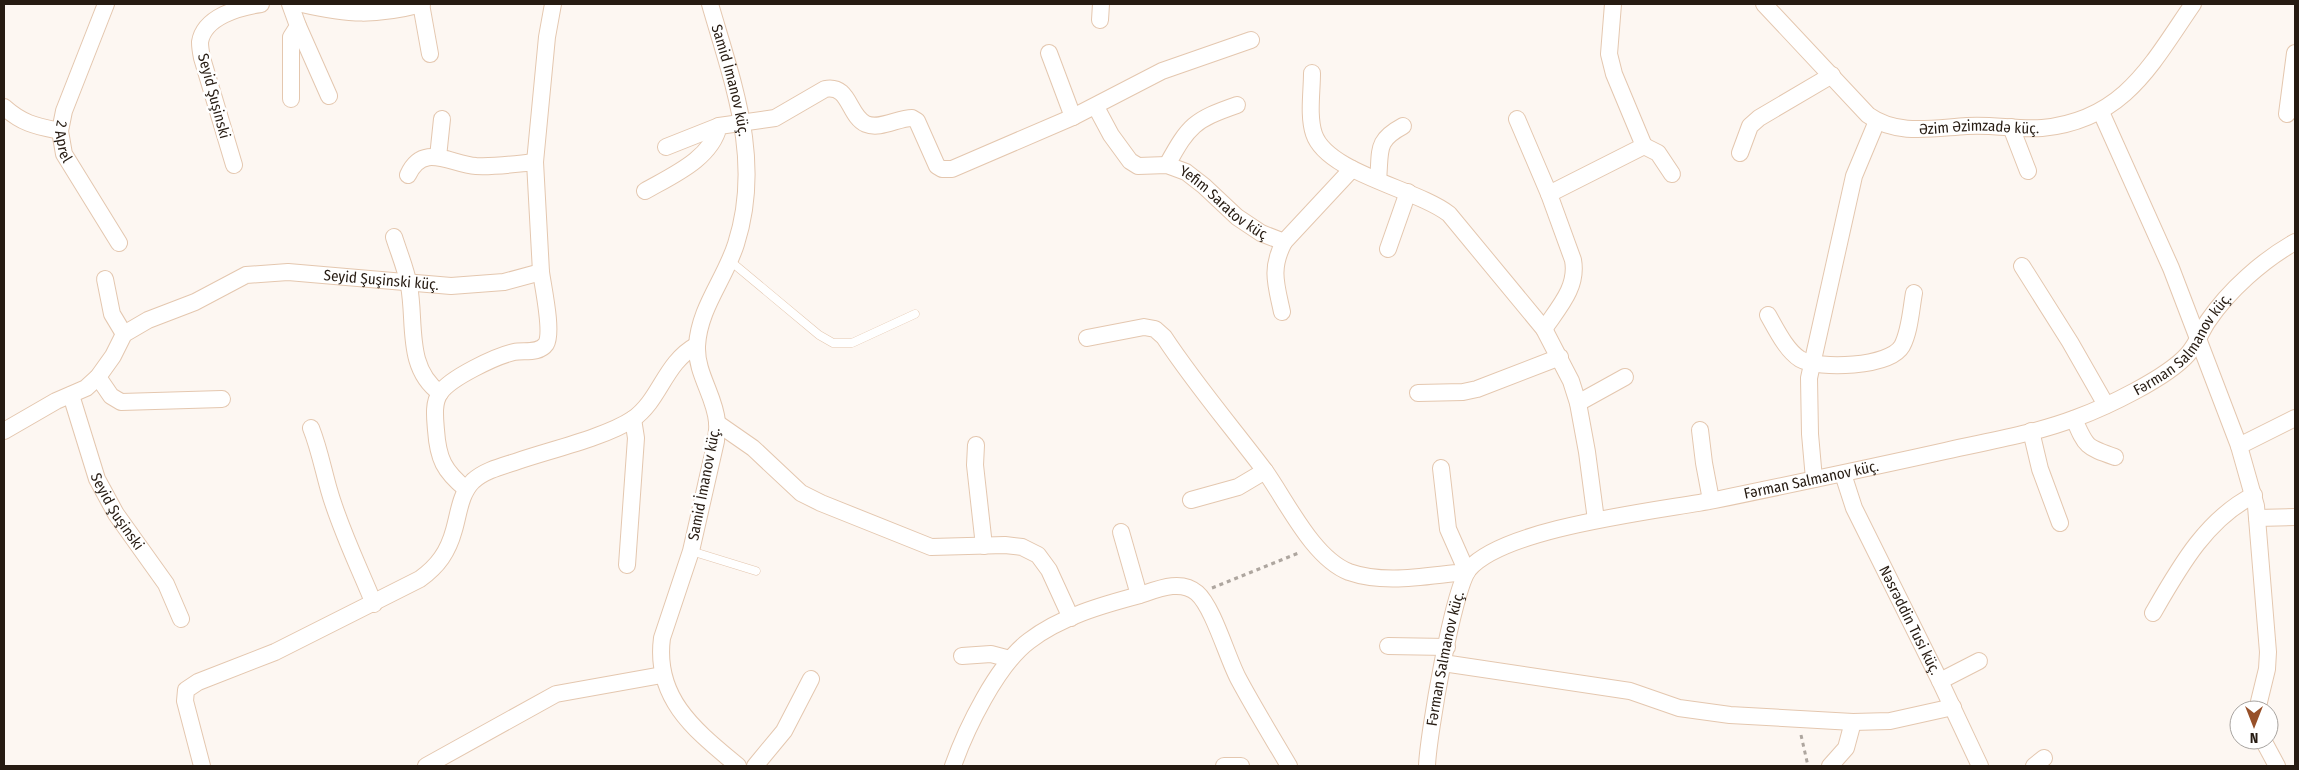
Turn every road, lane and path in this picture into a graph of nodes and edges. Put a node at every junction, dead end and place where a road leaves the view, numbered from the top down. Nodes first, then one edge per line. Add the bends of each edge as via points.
1 (106, 4) edge
2 (261, 4) edge
3 (290, 4) edge
4 (302, 4) edge
5 (422, 4) edge
6 (553, 4) edge
7 (710, 4) edge
8 (1101, 4) edge
9 (1613, 4) edge
10 (1764, 4) edge
11 (2193, 4) edge
12 (1100, 20) dead end
13 (298, 26) junction
14 (1251, 40) dead end
15 (1049, 53) dead end
16 (2295, 53) edge
17 (430, 54) dead end
18 (1312, 73) dead end
19 (1832, 75) junction
20 (329, 96) dead end
21 (290, 99) dead end
22 (1237, 105) dead end
23 (4, 107) edge
24 (1096, 107) junction
25 (2101, 112) junction
26 (2287, 114) dead end
27 (1073, 117) junction
28 (442, 119) dead end
29 (1518, 119) dead end
30 (743, 122) junction
31 (1877, 122) junction
32 (719, 126) junction
33 (1403, 126) dead end
34 (2011, 127) junction
35 (60, 131) junction
36 (1644, 146) junction
37 (666, 147) dead end
38 (1740, 153) dead end
39 (438, 157) junction
40 (535, 162) junction
41 (234, 165) dead end
42 (1167, 165) junction
43 (1352, 169) junction
44 (2028, 171) dead end
45 (1672, 174) dead end
46 (408, 175) dead end
47 (1378, 180) junction
48 (645, 191) dead end
49 (1408, 192) junction
50 (1549, 194) junction
51 (394, 237) dead end
52 (1284, 242) junction
53 (2295, 242) edge
54 (119, 243) dead end
55 (1388, 249) dead end
56 (729, 260) junction
57 (2022, 266) dead end
58 (541, 272) junction
59 (105, 279) dead end
60 (409, 284) junction
61 (1914, 293) dead end
62 (1282, 312) dead end
63 (915, 314) dead end
64 (1768, 315) dead end
65 (1544, 329) junction
66 (124, 334) junction
67 (1087, 338) dead end
68 (2197, 341) junction
69 (697, 345) junction
70 (1560, 357) junction
71 (1812, 363) junction
72 (98, 377) junction
73 (1625, 377) dead end
74 (1418, 392) dead end
75 (440, 393) junction
76 (71, 395) junction
77 (222, 399) dead end
78 (1578, 403) junction
79 (2106, 405) junction
80 (633, 418) junction
81 (2295, 418) edge
82 (2074, 419) junction
83 (717, 423) junction
84 (311, 428) dead end
85 (1700, 430) dead end
86 (4, 431) edge
87 (2031, 432) junction
88 (976, 446) dead end
89 (2239, 446) junction
90 (2115, 457) dead end
91 (1441, 468) dead end
92 (1265, 471) junction
93 (1843, 474) junction
94 (1814, 479) junction
95 (466, 488) junction
96 (2254, 495) junction
97 (1191, 500) dead end
98 (1711, 500) junction
99 (2295, 517) edge
100 (2257, 518) junction
101 (1596, 520) junction
102 (2060, 523) dead end
103 (1121, 532) dead end
104 (984, 546) junction
105 (1316, 546) junction
106 (691, 551) junction
107 (627, 565) dead end
108 (756, 571) dead end
109 (1466, 572) junction
110 (1198, 594) junction
111 (1139, 595) junction
112 (374, 604) junction
113 (2153, 613) dead end
114 (1071, 618) junction
115 (180, 619) dead end
116 (1388, 646) dead end
117 (1447, 647) junction
118 (962, 656) dead end
119 (1010, 659) junction
120 (1979, 661) dead end
121 (1444, 663) junction
122 (662, 675) junction
123 (811, 679) dead end
124 (1940, 680) junction
125 (2259, 700) edge
126 (1953, 707) junction
127 (1801, 719) junction
128 (1853, 722) junction
129 (2268, 750) edge
130 (202, 766) edge
131 (426, 766) edge
132 (738, 766) edge
133 (755, 766) edge
134 (954, 766) edge
135 (1224, 766) edge
136 (1241, 766) edge
137 (1290, 766) edge
138 (1427, 766) edge
139 (1808, 766) edge
140 (1830, 766) edge
141 (1980, 766) edge
142 (2277, 766) edge

1 - 35 street, 2 Aprel via 64,111
2 - 41 street, Seyid Şuşinski via 215,20 206,28 200,43
3 - 13 street
4 - 5 street via 359,14
5 - 17 street
6 - 40 street
7 - 30 street, Samid İmanov küç.
8 - 12 street
9 - 36 street via 1609,54
10 - 19 street
11 - 25 street, Əzim Əzimzadə küç. via 2152,64 2120,99
13 - 20 street
13 - 21 street via 291,37
14 - 24 street via 1162,71
15 - 27 street
16 - 26 street
18 - 43 street via 1314,136 1332,157
19 - 31 street
19 - 38 street via 1759,118 1750,126
22 - 42 street via 1204,116 1178,144
23 - 35 street via 27,124
24 - 27 street
24 - 42 street, Yefim Saratov küç via 1110,136 1130,161 1138,166
25 - 34 street, Əzim Əzimzadə küç. via 2067,124 2041,128
25 - 68 street via 2171,268
27 - 30 street via 952,169 942,169 935,162 917,122 912,118 868,125 862,122 841,91 833,88 824,89 775,118
28 - 39 street
29 - 50 street
30 - 32 street
30 - 56 street, Samid İmanov küç. via 747,147 746,188 740,231
31 - 34 street, Əzim Əzimzadə küç. via 1904,128
31 - 71 street via 1854,176
32 - 37 street
32 - 48 street via 709,147 689,166
33 - 47 street via 1388,134 1381,143
34 - 44 street
35 - 54 street, 2 Aprel via 64,154
36 - 45 street via 1658,153
36 - 50 street
39 - 40 street via 474,166
39 - 46 street via 420,159 413,164
40 - 58 street
42 - 52 street, Yefim Saratov küç via 1192,177 1237,217 1261,233
43 - 47 street
43 - 52 street, Yefim Saratov küç
47 - 49 street
49 - 55 street
49 - 65 street via 1449,214
50 - 65 street via 1575,271 1573,284
51 - 60 street
52 - 62 street via 1276,259 1274,274
53 - 68 street, Fərman Salmanov küç. via 2230,295 2207,322
56 - 63 lane via 833,343 852,343
56 - 69 street, Samid İmanov küç. via 708,303
57 - 79 street
58 - 60 street, Seyid Şuşinski küç. via 481,285
58 - 75 street via 549,334 546,344 538,350 500,356 451,382
59 - 66 street via 112,314
60 - 66 street, Seyid Şuşinski küç. via 288,272 246,274 195,302 148,320
60 - 75 street via 417,364 429,385
61 - 71 street via 1902,346 1893,355 1860,363
64 - 71 street via 1789,348 1799,358
65 - 70 street
66 - 72 street, Seyid Şuşinski küç.
67 - 92 street via 1144,327 1156,329
68 - 79 street, Fərman Salmanov küç. via 2188,355 2175,365
68 - 89 street
69 - 80 street via 679,357 645,407
69 - 83 street, Samid İmanov küç. via 699,367
70 - 74 street via 1477,389
70 - 78 street
71 - 94 street via 1808,397
72 - 76 street, Seyid Şuşinski küç.
72 - 77 street via 111,396 121,402
73 - 78 street
75 - 95 street via 434,411 442,461 449,475
76 - 86 street, Seyid Şuşinski küç.
76 - 115 street, Seyid Şuşinski via 97,479 116,514 166,584
78 - 101 street
79 - 82 street, Fərman Salmanov küç.
80 - 95 street via 613,429 494,469
80 - 107 street via 636,438
81 - 89 street
82 - 87 street, Fərman Salmanov küç.
82 - 90 street via 2084,443
83 - 104 street via 753,448 801,493 821,503 930,547
83 - 106 street, Samid İmanov küç. via 716,441
84 - 112 street via 337,512
85 - 98 street
87 - 93 street, Fərman Salmanov küç.
87 - 102 street via 2040,469
88 - 104 street
89 - 96 street
91 - 109 street via 1448,529
92 - 97 street via 1238,487
92 - 105 street
93 - 94 street, Fərman Salmanov küç.
93 - 124 street, Nəsrəddin Tusi küç. via 1854,508
94 - 98 street, Fərman Salmanov küç.
95 - 112 street via 450,543 434,568
96 - 100 street
96 - 113 street via 2240,502 2200,540
98 - 101 street, Fərman Salmanov küç.
99 - 100 street
100 - 125 street via 2268,652
101 - 109 street, Fərman Salmanov küç. via 1530,537 1492,552
103 - 111 street
104 - 114 street via 1022,547 1038,555 1050,570
105 - 109 street via 1348,571 1367,577
105 - 110 path
106 - 108 lane
106 - 122 street, Samid İmanov küç. via 662,638
109 - 117 street, Fərman Salmanov küç. via 1456,599
110 - 111 street via 1188,586 1172,586
110 - 137 street via 1209,610 1238,678
111 - 114 street
112 - 130 street via 186,690 185,701
114 - 119 street via 1030,640
116 - 117 street
117 - 121 street, Fərman Salmanov küç.
118 - 119 street via 991,654
119 - 134 street via 974,717
120 - 124 street
121 - 127 street via 1630,690 1679,708
121 - 138 street, Fərman Salmanov küç.
122 - 131 street via 556,694
122 - 132 street, Samid İmanov küç. via 669,693 690,723 707,742
123 - 133 street via 784,731
124 - 126 street, Nəsrəddin Tusi küç.
126 - 128 street via 1890,721
126 - 141 street, Nəsrəddin Tusi küç.
127 - 128 street
127 - 139 path
128 - 140 street via 1846,748
129 - 142 street
135 - 136 street

